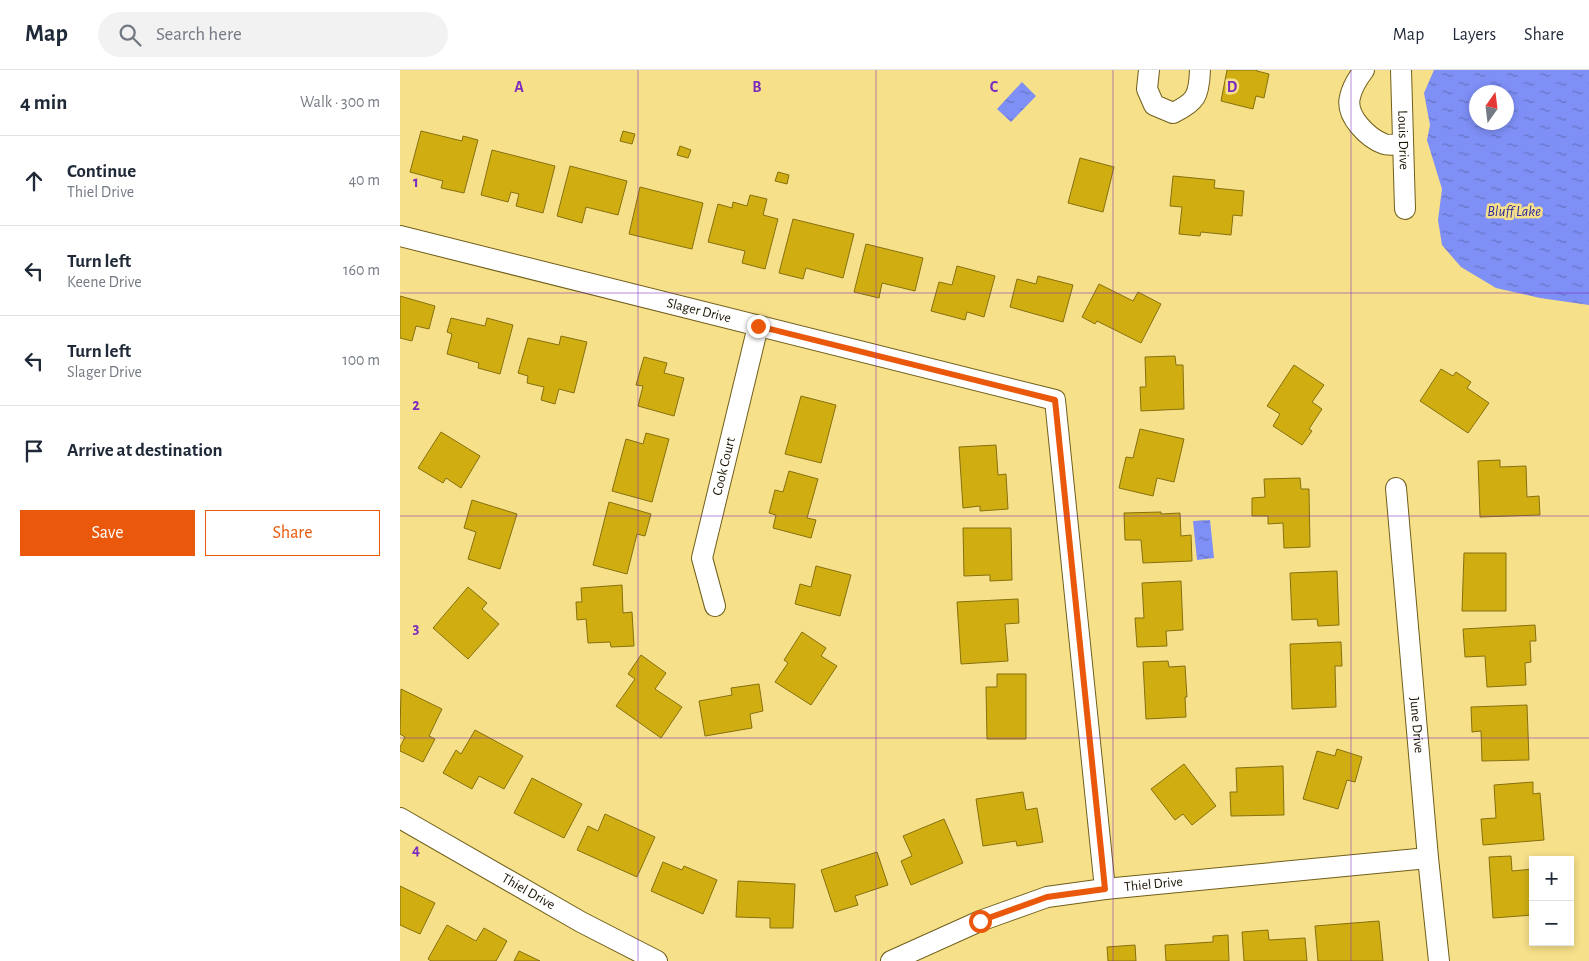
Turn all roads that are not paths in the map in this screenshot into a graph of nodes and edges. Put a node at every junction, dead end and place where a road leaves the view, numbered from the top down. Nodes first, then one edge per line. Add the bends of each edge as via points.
1 (1149, 70) edge
2 (1200, 70) edge
3 (1364, 70) edge
4 (1402, 70) edge
5 (1403, 144) junction
6 (1405, 209) dead end
7 (400, 236) edge
8 (758, 326) junction
9 (1396, 488) dead end
10 (715, 606) dead end
11 (400, 818) edge
12 (1428, 858) junction
13 (1105, 889) junction
14 (657, 961) edge
15 (891, 961) edge
16 (1439, 961) edge

1 - 2 street via 1147,88 1154,105 1173,113 1191,104 1199,86
3 - 5 street via 1349,99 1353,116 1364,132 1386,145
4 - 5 street, Louis Drive
5 - 6 street, Louis Drive
7 - 8 street, Slager Drive
8 - 10 street, Cook Court via 702,558
8 - 13 street, Slager Drive via 1055,400
9 - 12 street, June Drive
11 - 14 street, Thiel Drive via 581,922
12 - 13 street, Thiel Drive
12 - 16 street, June Drive
13 - 15 street, Thiel Drive via 1047,897 980,921

